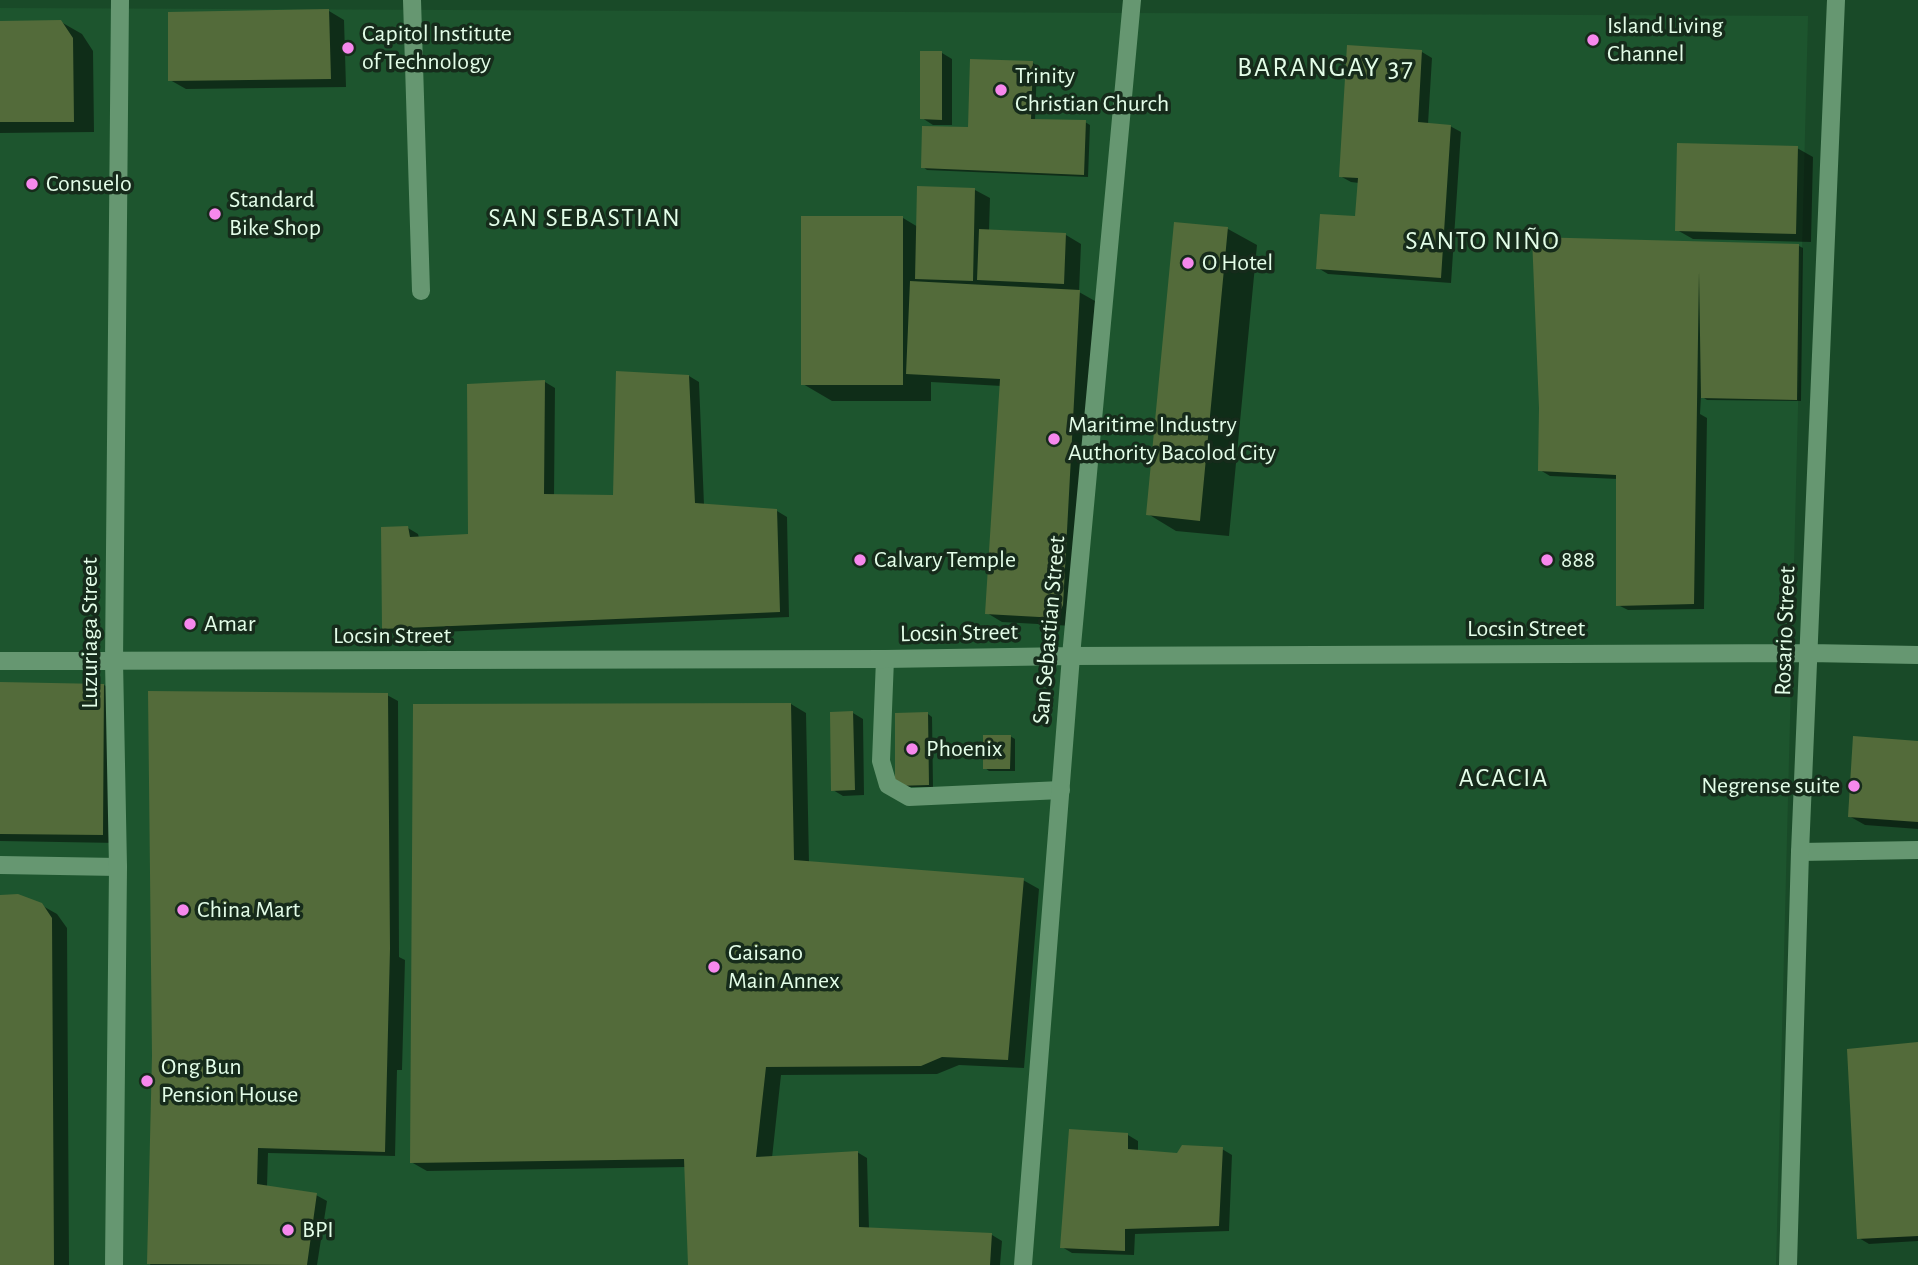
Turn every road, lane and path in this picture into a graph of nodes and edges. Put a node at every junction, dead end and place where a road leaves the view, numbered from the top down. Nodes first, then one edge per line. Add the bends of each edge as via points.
1 (120, 0) edge
2 (412, 0) edge
3 (1132, 0) edge
4 (1836, 0) edge
5 (421, 291) dead end
6 (1809, 653) junction
7 (1918, 655) edge
8 (1071, 656) junction
9 (884, 659) junction
10 (0, 661) edge
11 (114, 661) junction
12 (1061, 790) junction
13 (1918, 850) edge
14 (1800, 852) junction
15 (0, 865) edge
16 (118, 867) junction
17 (114, 1265) edge
18 (1023, 1265) edge
19 (1788, 1265) edge

1 - 11 street, Luzuriaga Street
2 - 5 street
3 - 8 street, San Sebastian Street
4 - 6 street, Rosario Street
6 - 7 street, Locsin Street
6 - 8 street, Locsin Street
6 - 14 street, Rosario Street
8 - 9 street, Locsin Street
8 - 12 street, San Sebastian Street
9 - 11 street, Locsin Street
9 - 12 street via 881,761 888,785 909,797
10 - 11 street, Locsin Street
11 - 16 street, Luzuriaga Street
12 - 18 street, San Sebastian Street
13 - 14 street
14 - 19 street, Rosario Street
15 - 16 street
16 - 17 street, Luzuriaga Street

